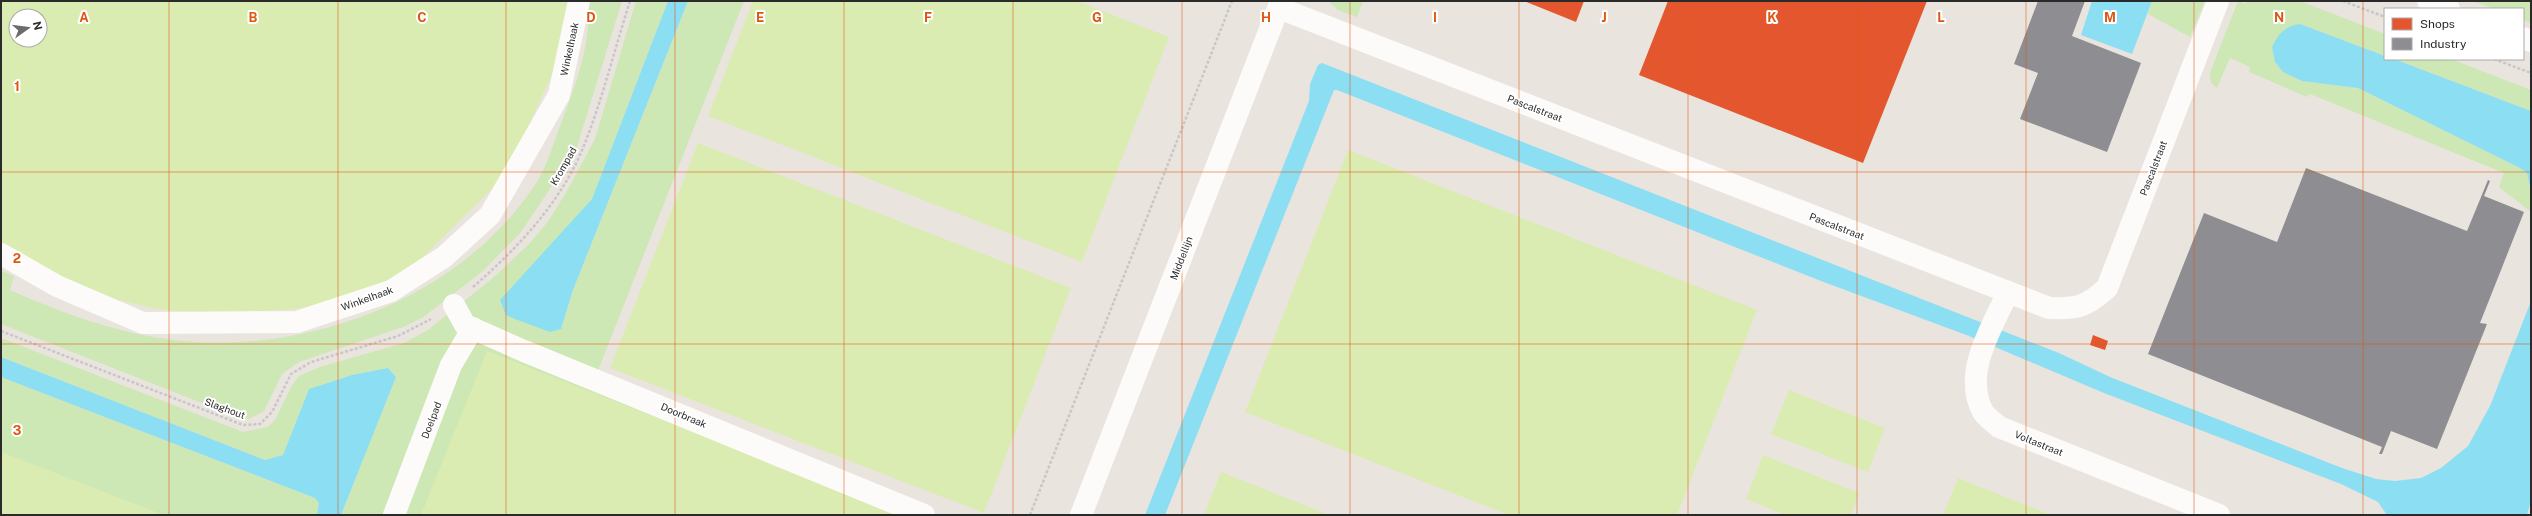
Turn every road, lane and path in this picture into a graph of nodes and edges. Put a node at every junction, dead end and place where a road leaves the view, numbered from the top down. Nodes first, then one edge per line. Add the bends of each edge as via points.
1 (579, 1) edge
2 (630, 1) edge
3 (1232, 1) edge
4 (2218, 1) edge
5 (2343, 1) edge
6 (2428, 1) edge
7 (1280, 4) edge
8 (2446, 8) edge
9 (2384, 17) edge
10 (2497, 60) edge
11 (2531, 73) edge
12 (1, 254) edge
13 (2008, 292) junction
14 (454, 304) joint
15 (420, 326) dead end
16 (473, 328) junction
17 (1, 331) edge
18 (394, 515) edge
19 (924, 515) edge
20 (1030, 515) edge
21 (1081, 515) edge
22 (2219, 515) edge

1 - 12 street, Winkelhaak via 559,95 490,215 444,257 391,291 297,322 143,323 57,286
2 - 14 path, Krompad via 585,143 573,167 524,240
3 - 20 path
4 - 13 street, Pascalstraat via 2107,288 2093,301 2079,308 2068,309 2049,308
5 - 9 path
6 - 8 street
7 - 13 street, Pascalstraat
7 - 21 street, Middellijn
10 - 11 path
13 - 22 street, Voltastraat via 1979,358 1974,383 1982,412 1999,427
14 - 16 street, Doorbraak via 465,325
15 - 17 path, Slaghout via 398,336 311,362 291,374 272,412 260,424 243,425
16 - 18 street, Doelpad via 452,365
16 - 19 street, Doorbraak

